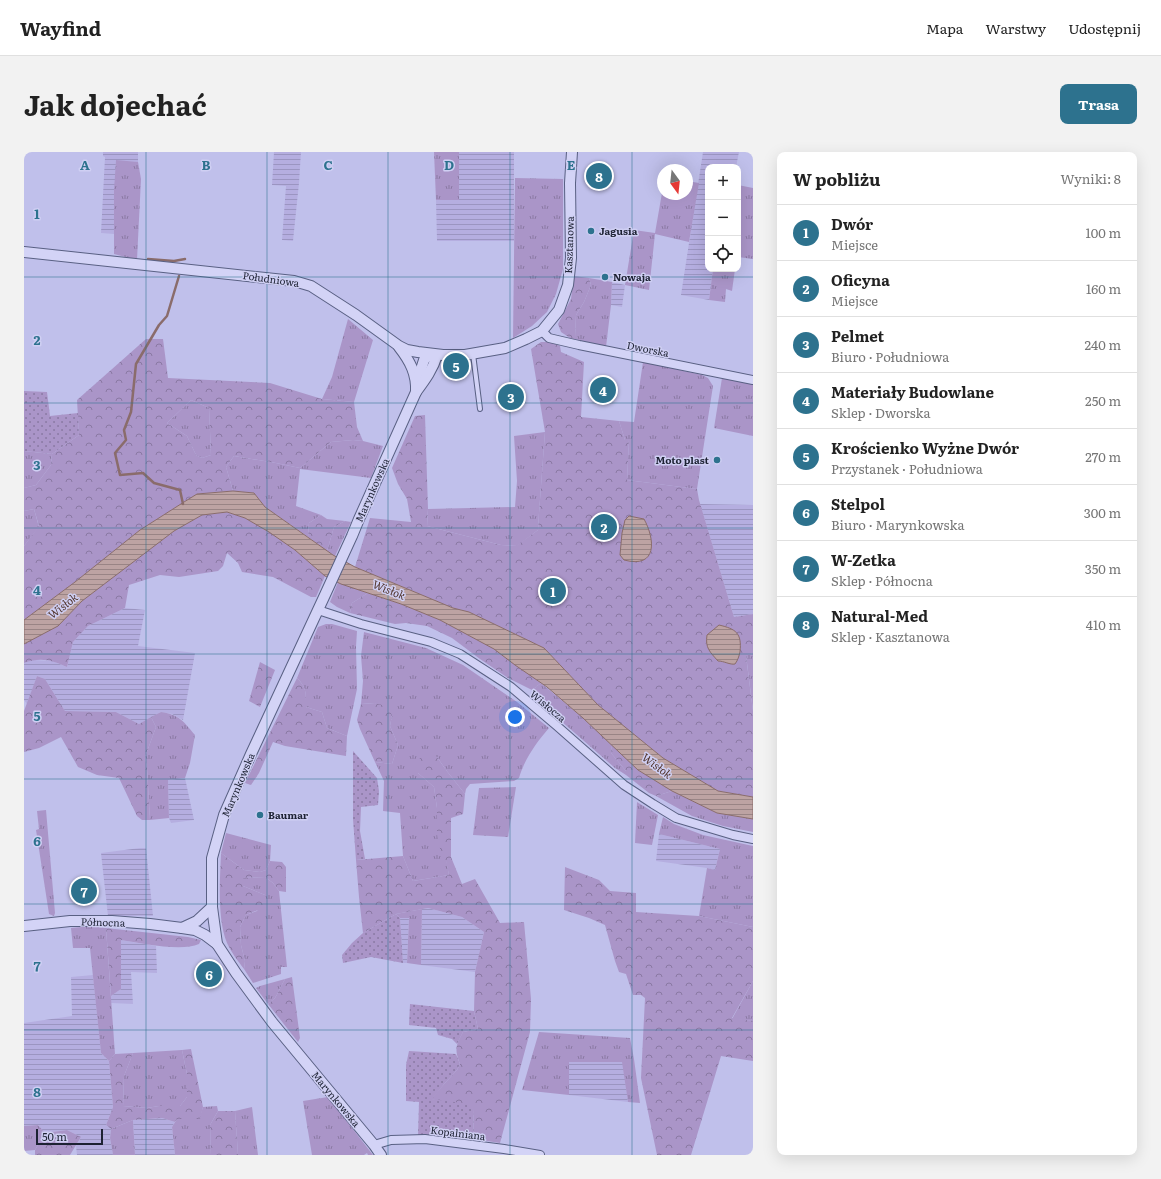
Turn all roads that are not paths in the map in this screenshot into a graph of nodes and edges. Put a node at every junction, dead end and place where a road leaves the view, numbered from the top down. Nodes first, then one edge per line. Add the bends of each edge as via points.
1 (572, 152) edge
2 (24, 252) edge
3 (542, 331) junction
4 (399, 346) junction
5 (434, 354) junction
6 (473, 354) junction
7 (753, 380) edge
8 (416, 387) junction
9 (480, 409) dead end
10 (318, 610) junction
11 (753, 839) edge
12 (212, 907) junction
13 (24, 926) edge
14 (182, 928) junction
15 (217, 944) junction
16 (374, 1145) junction
17 (381, 1155) edge
18 (540, 1155) edge

1 - 3 street, Kasztanowa via 571,258 568,285 559,310
2 - 4 street, Południowa via 294,281 311,286
3 - 6 street, Południowa via 505,348
3 - 7 street, Dworska via 549,338 579,345
4 - 5 street, Południowa via 407,350
4 - 8 street via 408,358
5 - 6 street, Południowa
5 - 8 street, Marynkowska via 434,364 426,379
6 - 9 lane
8 - 10 street, Marynkowska
10 - 11 street, Wisłocza via 431,642 460,654 510,687 624,785 653,804 676,818
10 - 12 street, Marynkowska via 224,815 212,858
12 - 14 street via 197,922
12 - 15 street, Marynkowska
13 - 14 street, Północna via 70,921
14 - 15 street, Północna via 195,930
15 - 16 street, Marynkowska via 272,1022
16 - 17 street, Marynkowska
16 - 18 street, Kopalniana via 391,1140 425,1139

